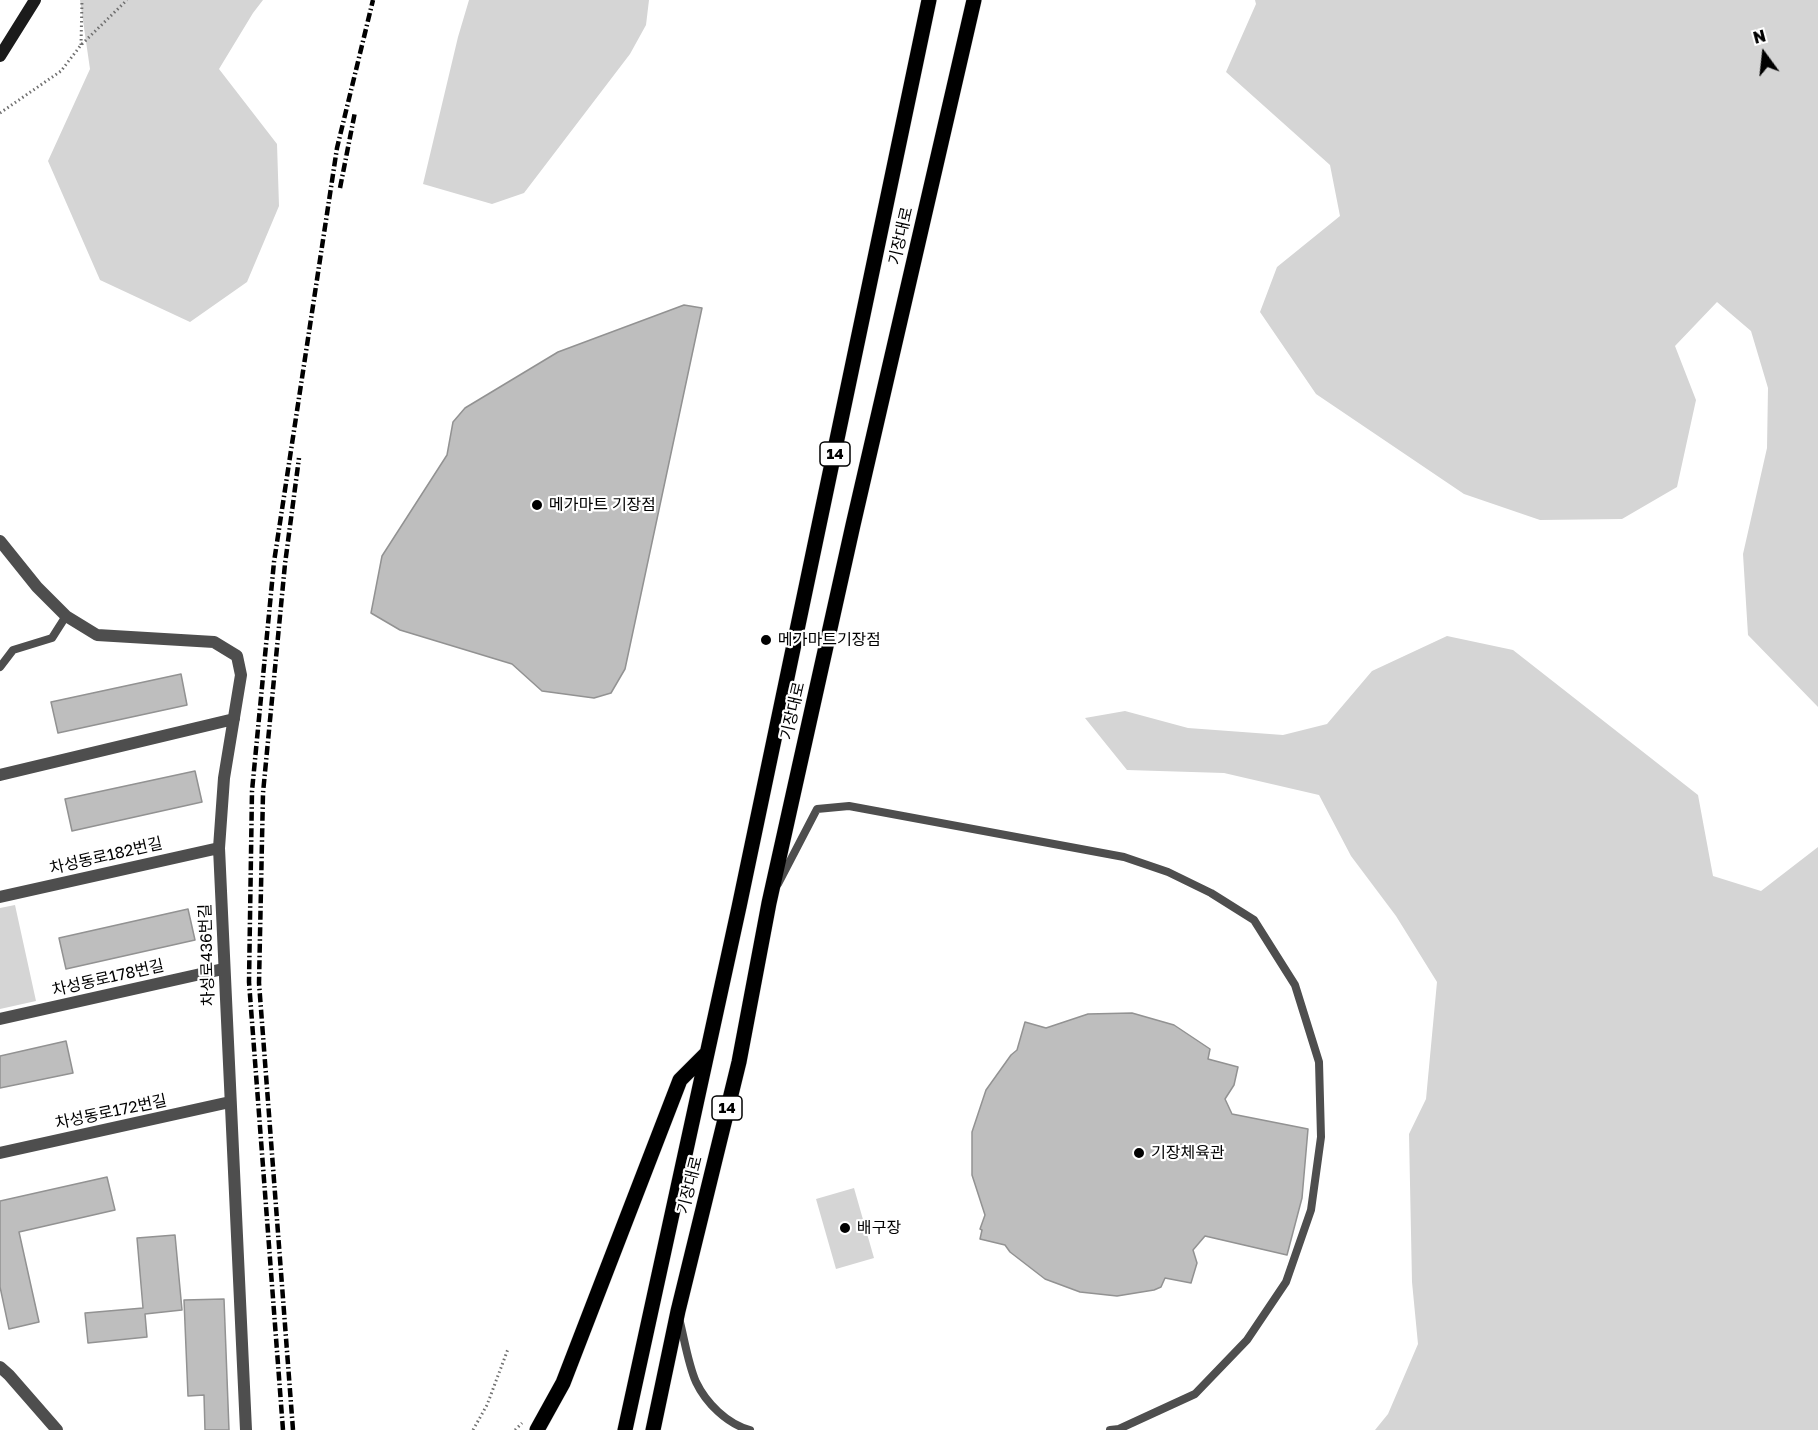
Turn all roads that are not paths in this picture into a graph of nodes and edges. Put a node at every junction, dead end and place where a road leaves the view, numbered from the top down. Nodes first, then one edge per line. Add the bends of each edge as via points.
1 (35, 0) edge
2 (929, 0) edge
3 (974, 0) edge
4 (0, 56) edge
5 (0, 541) edge
6 (66, 616) junction
7 (0, 667) edge
8 (234, 719) junction
9 (0, 775) edge
10 (219, 848) junction
11 (0, 897) edge
12 (769, 903) junction
13 (223, 969) junction
14 (0, 1019) edge
15 (706, 1054) junction
16 (230, 1102) junction
17 (0, 1153) edge
18 (678, 1311) junction
19 (0, 1367) edge
20 (57, 1430) edge
21 (246, 1430) edge
22 (537, 1430) edge
23 (625, 1430) edge
24 (653, 1430) edge
25 (750, 1430) edge
26 (1110, 1430) edge

1 - 4 main road
2 - 15 main road, 기장대로 / 14
3 - 12 main road, 기장대로 / 14
5 - 6 street, 차성로436번길
6 - 7 lane via 52,638 13,650
6 - 8 street, 차성로436번길 via 97,635 214,642 237,656 241,675
8 - 9 street
8 - 10 street, 차성로436번길 via 224,778
10 - 11 street, 차성동로182번길
10 - 13 street, 차성로436번길
12 - 18 main road, 기장대로 / 14 via 739,1062
12 - 26 lane via 817,809 849,806 1124,857 1168,872 1254,920 1295,985 1319,1062 1321,1137 1311,1210 1286,1282 1247,1340 1195,1394
13 - 14 street, 차성동로178번길
13 - 16 street, 차성로436번길
15 - 22 main road via 680,1080 563,1383
15 - 23 main road, 기장대로 / 14
16 - 17 street, 차성동로172번길
16 - 21 street, 차성로436번길
18 - 24 main road, 기장대로 / 14
18 - 25 lane via 696,1382 714,1409 737,1427
19 - 20 street

